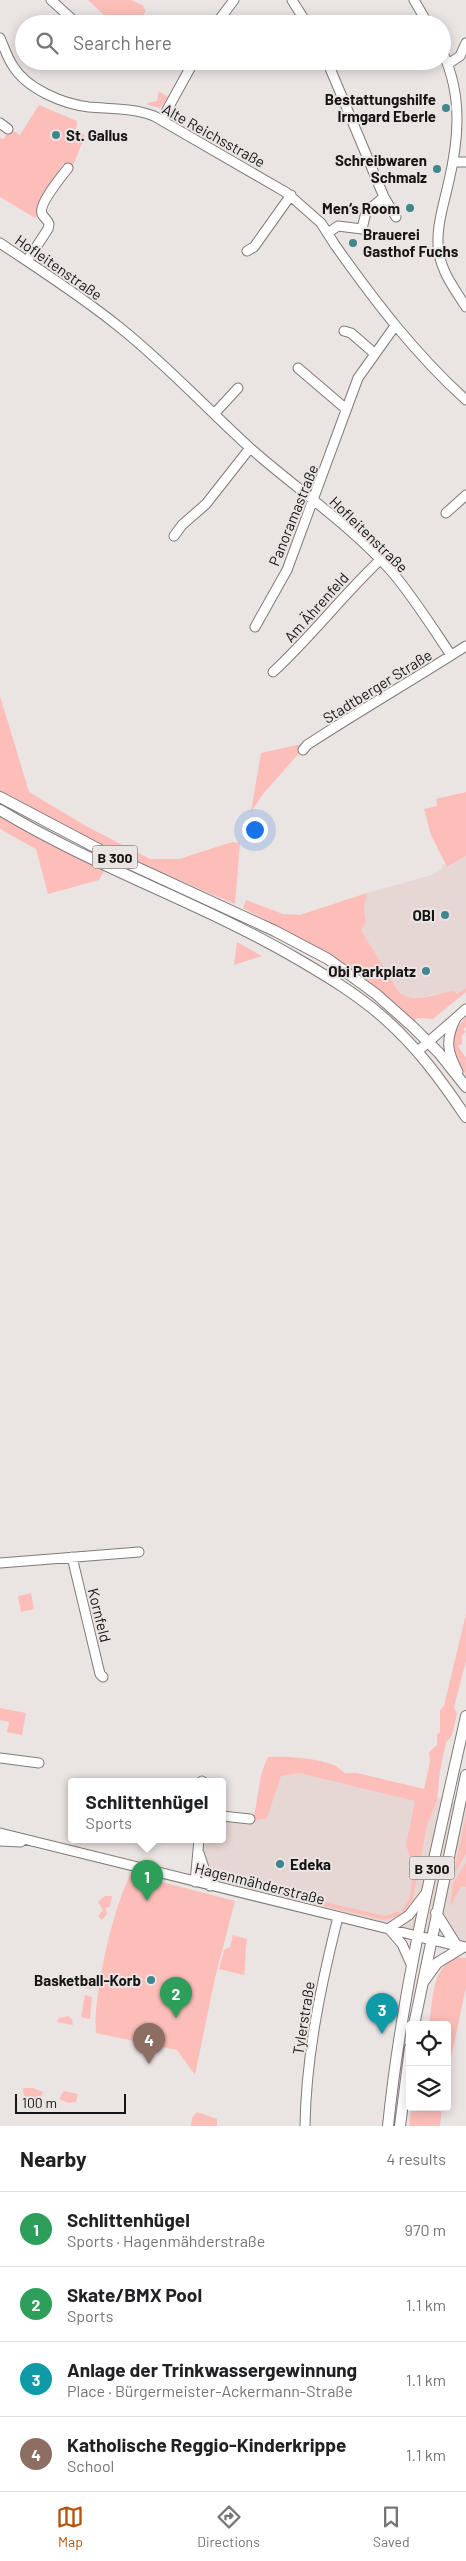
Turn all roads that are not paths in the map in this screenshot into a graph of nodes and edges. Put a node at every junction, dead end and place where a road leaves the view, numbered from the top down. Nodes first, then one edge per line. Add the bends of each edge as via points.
1 (51, 0) edge
2 (234, 0) edge
3 (292, 0) edge
4 (414, 0) edge
5 (68, 15) edge
6 (223, 15) edge
7 (301, 15) edge
8 (423, 15) edge
9 (0, 38) edge
10 (466, 43) edge
11 (451, 62) edge
12 (15, 68) edge
13 (16, 70) edge
14 (189, 70) edge
15 (331, 70) edge
16 (449, 70) edge
17 (164, 122) junction
18 (0, 123) edge
19 (8, 129) dead end
20 (454, 162) junction
21 (466, 162) edge
22 (68, 168) dead end
23 (291, 195) junction
24 (384, 197) junction
25 (396, 217) dead end
26 (328, 232) junction
27 (0, 243) edge
28 (247, 251) dead end
29 (27, 262) junction
30 (466, 308) edge
31 (395, 326) junction
32 (344, 330) dead end
33 (374, 353) junction
34 (298, 368) dead end
35 (238, 388) dead end
36 (466, 400) edge
37 (346, 409) junction
38 (214, 414) junction
39 (250, 448) junction
40 (466, 495) edge
41 (314, 501) junction
42 (446, 513) dead end
43 (174, 536) dead end
44 (380, 560) junction
45 (256, 627) dead end
46 (466, 646) edge
47 (452, 655) junction
48 (274, 672) dead end
49 (303, 750) dead end
50 (0, 797) edge
51 (0, 810) edge
52 (466, 1010) edge
53 (456, 1018) junction
54 (429, 1042) junction
55 (418, 1051) junction
56 (464, 1085) edge
57 (466, 1117) edge
58 (139, 1552) dead end
59 (72, 1557) junction
60 (0, 1563) edge
61 (103, 1677) dead end
62 (466, 1716) edge
63 (0, 1758) edge
64 (39, 1763) dead end
65 (466, 1775) edge
66 (226, 1816) edge
67 (250, 1819) dead end
68 (0, 1833) edge
69 (0, 1841) edge
70 (29, 1842) junction
71 (199, 1843) edge
72 (199, 1856) junction
73 (196, 1882) junction
74 (210, 1886) junction
75 (426, 1892) junction
76 (436, 1914) junction
77 (338, 1917) junction
78 (388, 1928) junction
79 (417, 1936) junction
80 (430, 1940) junction
81 (461, 1946) edge
82 (411, 1964) junction
83 (421, 1986) junction
84 (415, 2021) edge
85 (408, 2066) edge
86 (305, 2126) edge
87 (388, 2126) edge
88 (400, 2126) edge

1 - 5 street
2 - 6 street
3 - 7 street
4 - 8 street
9 - 12 street, Alte Reichsstraße
10 - 11 street via 460,56
13 - 17 street, Alte Reichsstraße via 43,91 77,105 140,111
14 - 17 street via 167,110
15 - 24 street
16 - 20 street via 457,105
17 - 23 street, Alte Reichsstraße
18 - 19 street
20 - 21 street
20 - 30 street via 442,208 438,245 442,264
22 - 29 street via 42,207 48,230
23 - 26 street, Alte Reichsstraße
23 - 28 street via 254,247
24 - 25 street
24 - 26 street via 366,212 362,229 338,226
26 - 31 street, Alte Reichsstraße
27 - 29 street, Hofleitenstraße
29 - 38 street, Hofleitenstraße via 118,326
31 - 33 street, Panoramastraße
31 - 36 street, Alte Reichsstraße
32 - 33 street
33 - 37 street, Panoramastraße via 358,378
34 - 37 street
35 - 38 street
37 - 41 street, Panoramastraße
38 - 39 street, Hofleitenstraße
39 - 41 street, Hofleitenstraße
39 - 43 street via 206,504
40 - 42 street
41 - 44 street, Hofleitenstraße
41 - 45 street, Panoramastraße via 287,570
44 - 47 street, Hofleitenstraße
44 - 48 street, Am Ährenfeld
46 - 47 street, Stadtberger Straße
47 - 49 street, Stadtberger Straße
50 - 54 main road, B 300 via 108,854 237,912 328,959 376,994
51 - 55 main road, B 300 via 76,850 236,925 326,975 360,999
52 - 53 street
53 - 54 street
53 - 56 street via 451,1029 449,1055
54 - 55 street
54 - 56 main road, B 300
55 - 57 main road, B 300
58 - 59 street
59 - 60 street
59 - 61 street, Kornfeld
62 - 75 main road, B 300
63 - 64 street
65 - 76 main road, B 300
66 - 67 street
68 - 70 street, Hagenmähderstraße
69 - 70 street, Hagenmähderstraße
70 - 73 street, Hagenmähderstraße
71 - 72 street
72 - 73 street
72 - 74 street
73 - 74 street, Hagenmähderstraße
74 - 77 street, Hagenmähderstraße
75 - 78 street via 409,1915
75 - 79 main road, B 300
76 - 80 main road, B 300
76 - 81 main road
77 - 78 street, Hagenmähderstraße
77 - 86 street, Tylerstraße via 314,2028
78 - 79 street, Hagenmähderstraße
78 - 82 street via 402,1944
79 - 80 main road
79 - 82 main road, B 300
80 - 81 main road
80 - 83 main road, B 300
81 - 83 main road via 437,1963
82 - 87 main road, B 300 via 399,2029
83 - 84 main road, B 300
85 - 88 main road

